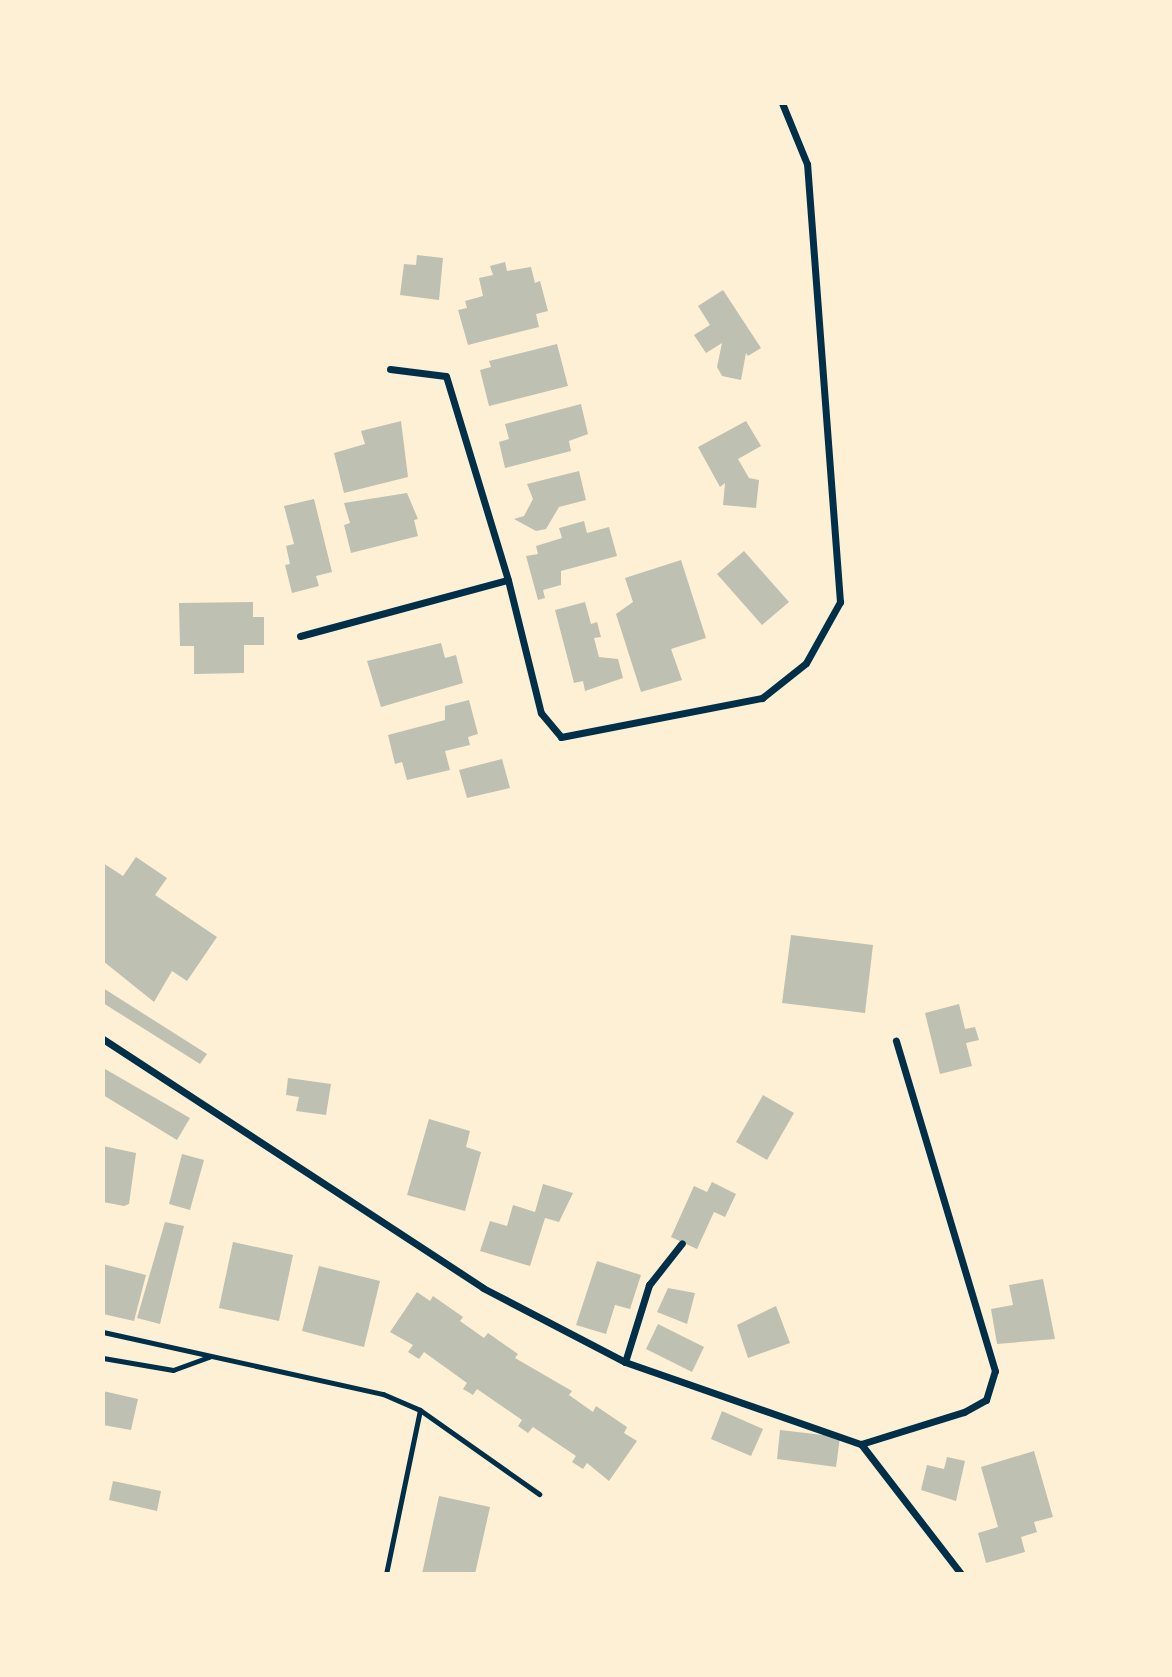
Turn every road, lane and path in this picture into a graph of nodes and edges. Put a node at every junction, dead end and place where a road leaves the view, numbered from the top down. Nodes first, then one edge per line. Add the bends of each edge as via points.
1 (782, 103) edge
2 (390, 369) dead end
3 (508, 580) junction
4 (300, 636) dead end
5 (103, 1039) edge
6 (896, 1041) dead end
7 (682, 1243) dead end
8 (103, 1332) edge
9 (103, 1357) edge
10 (209, 1357) junction
11 (625, 1362) junction
12 (420, 1410) junction
13 (861, 1444) junction
14 (539, 1494) dead end
15 (386, 1574) edge
16 (961, 1574) edge

1 - 3 street via 807,164 840,601 806,663 762,698 561,737 541,713
2 - 3 street via 446,376
3 - 4 street
5 - 11 street via 483,1288
6 - 13 street via 995,1371 986,1400 964,1412
7 - 11 street via 649,1285
8 - 10 lane
9 - 10 lane via 173,1370
10 - 12 lane via 383,1394
11 - 13 street
12 - 14 lane
12 - 15 lane
13 - 16 street

